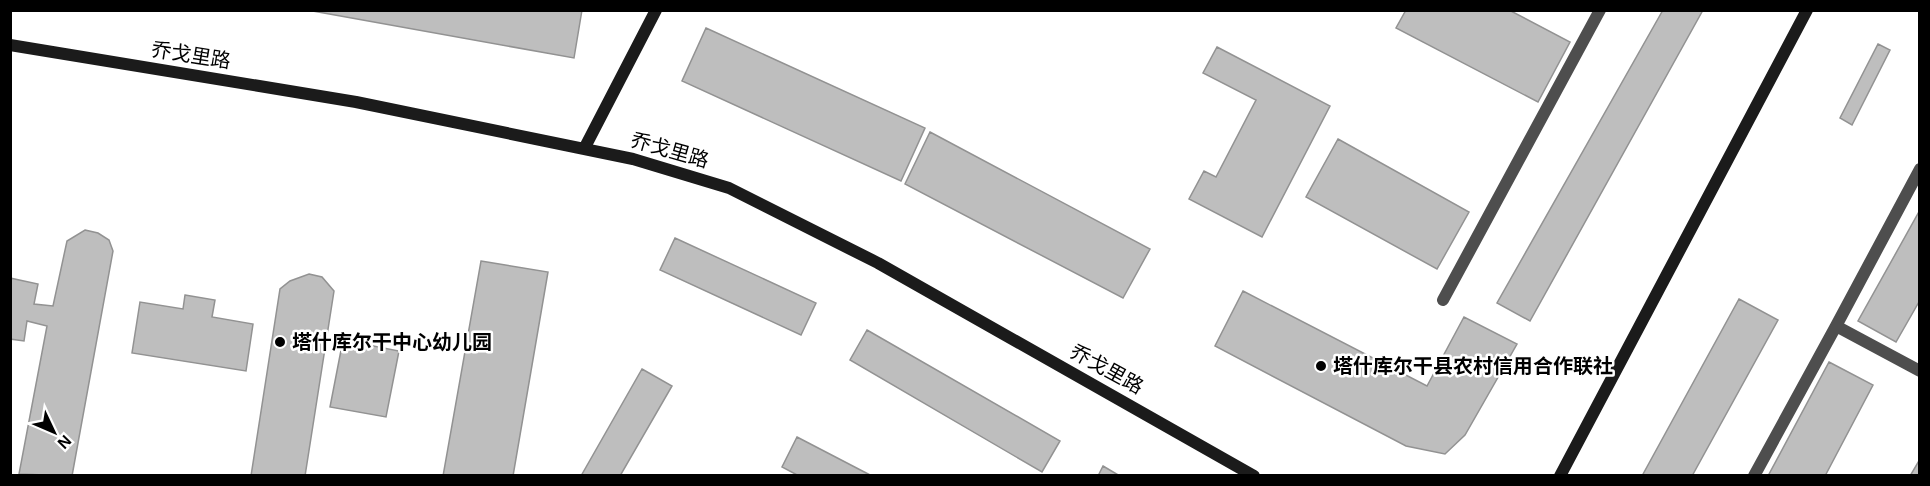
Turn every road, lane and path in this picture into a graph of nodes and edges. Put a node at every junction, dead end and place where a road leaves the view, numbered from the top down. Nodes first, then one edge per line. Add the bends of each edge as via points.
1 (656, 10) edge
2 (1600, 10) edge
3 (1807, 10) edge
4 (10, 45) edge
5 (584, 149) junction
6 (1920, 169) edge
7 (1443, 300) dead end
8 (1836, 326) junction
9 (1920, 371) edge
10 (1254, 476) edge
11 (1560, 476) edge
12 (1754, 476) edge

1 - 5 street
2 - 7 street
3 - 11 street
4 - 5 street, 乔戈里路 via 356,102
5 - 10 street, 乔戈里路 via 633,159 729,188 878,263
6 - 8 street
8 - 9 street
8 - 12 street

